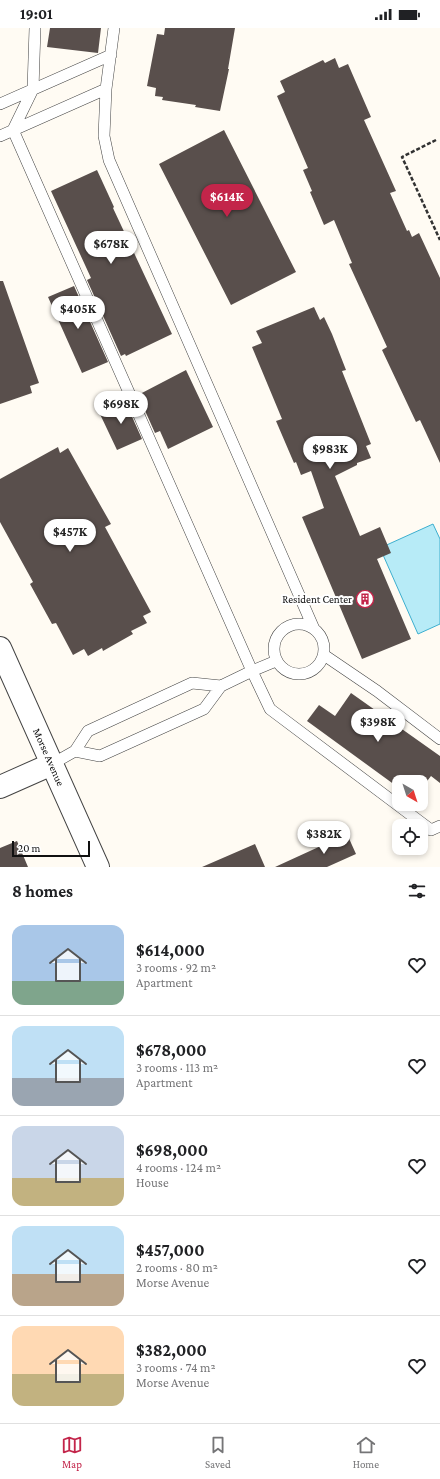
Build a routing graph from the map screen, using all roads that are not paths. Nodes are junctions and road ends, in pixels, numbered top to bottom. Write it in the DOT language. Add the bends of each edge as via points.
graph roads {
  1 [pos="35,28"];
  2 [pos="114,28"];
  3 [pos="110,55"];
  4 [pos="34,89"];
  5 [pos="106,89"];
  6 [pos="0,104"];
  7 [pos="13,130"];
  8 [pos="0,136"];
  9 [pos="314,628"];
  10 [pos="0,648"];
  11 [pos="324,655"];
  12 [pos="276,661"];
  13 [pos="252,671"];
  14 [pos="221,686"];
  15 [pos="440,739"];
  16 [pos="75,751"];
  17 [pos="52,764"];
  18 [pos="0,787"];
  19 [pos="440,826"];
  20 [pos="98,867"];
  1 -- 4 [label="lane"];
  2 -- 3 [label="lane"];
  3 -- 4 [label="lane"];
  3 -- 5 [label="lane"];
  4 -- 6 [label="lane"];
  4 -- 7 [label="lane"];
  5 -- 7 [label="lane"];
  5 -- 9 [label="lane" via="104,136 109,160"];
  7 -- 8 [label="lane"];
  7 -- 13 [label="lane"];
  9 -- 11 [label="lane" via="322,639"];
  9 -- 12 [label="lane" via="296,623 282,630 274,644 273,653"];
  10 -- 17 [label="street, Morse Avenue"];
  11 -- 12 [label="lane" via="314,669 306,673 289,672"];
  11 -- 15 [label="lane"];
  12 -- 13 [label="lane"];
  13 -- 14 [label="lane"];
  13 -- 19 [label="lane" via="270,709 431,830"];
  14 -- 16 [label="lane" via="192,684 185,687 88,731"];
  14 -- 16 [label="lane" via="204,709 100,756"];
  16 -- 17 [label="lane"];
  17 -- 18 [label="street"];
  17 -- 20 [label="street, Morse Avenue"];
}
